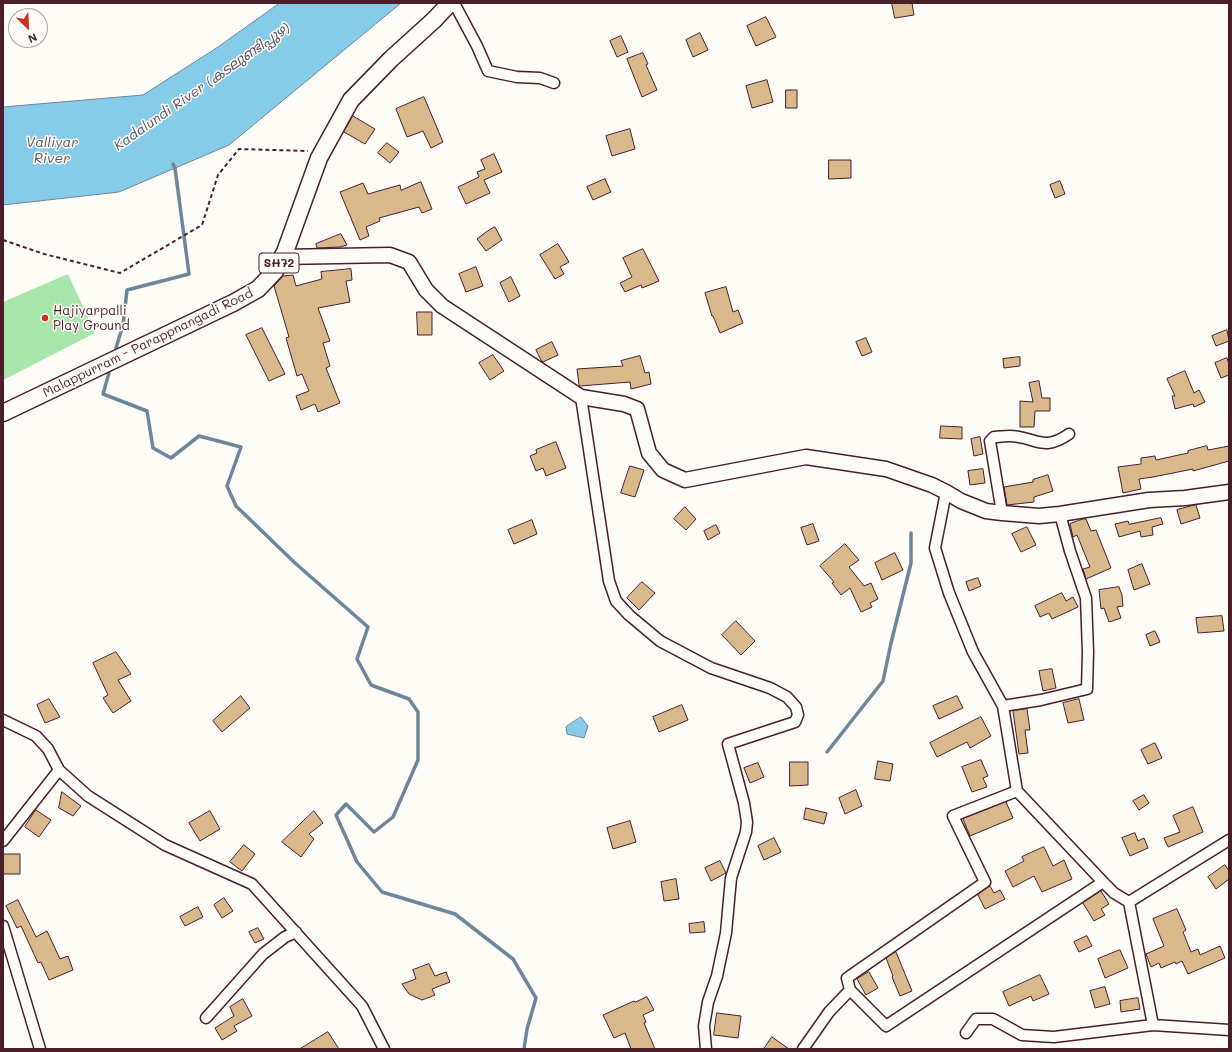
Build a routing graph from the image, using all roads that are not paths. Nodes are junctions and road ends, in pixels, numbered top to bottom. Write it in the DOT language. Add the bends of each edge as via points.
graph roads {
  1 [pos="450,3"];
  2 [pos="454,3"];
  3 [pos="554,83"];
  4 [pos="282,257"];
  5 [pos="581,397"];
  6 [pos="3,414"];
  7 [pos="1069,434"];
  8 [pos="946,492"];
  9 [pos="1229,492"];
  10 [pos="1002,513"];
  11 [pos="1060,514"];
  12 [pos="1003,706"];
  13 [pos="4,722"];
  14 [pos="59,770"];
  15 [pos="1017,791"];
  16 [pos="1229,840"];
  17 [pos="3,841"];
  18 [pos="1103,882"];
  19 [pos="1129,902"];
  20 [pos="3,926"];
  21 [pos="296,932"];
  22 [pos="850,990"];
  23 [pos="206,1018"];
  24 [pos="1153,1026"];
  25 [pos="1229,1030"];
  26 [pos="966,1033"];
  27 [pos="40,1049"];
  28 [pos="384,1049"];
  29 [pos="706,1049"];
  30 [pos="803,1049"];
  1 -- 4 [label="main road, Malappurram - Parappnangadi Road / SH72" via="351,100 319,158"];
  2 -- 3 [label="street" via="488,71 517,77 540,78"];
  4 -- 5 [label="main road" via="390,255 409,262 426,290 442,306"];
  4 -- 6 [label="main road, Malappurram - Parappnangadi Road / SH72" via="275,271 258,290"];
  5 -- 8 [label="main road" via="624,404 637,409 649,453 663,470 685,480 806,457 886,469"];
  5 -- 29 [label="street" via="609,581 616,601 628,615 660,641 712,668 770,688 787,697 796,707 798,715 795,722 728,744 747,822 731,878 726,933 717,976 708,1002 704,1026"];
  7 -- 10 [label="street" via="1060,441 1045,444 1010,436 994,437 990,441"];
  8 -- 10 [label="main road" via="974,507"];
  8 -- 12 [label="street" via="935,548 949,593 973,652"];
  9 -- 11 [label="main road" via="1143,501"];
  10 -- 11 [label="main road" via="1040,516"];
  11 -- 12 [label="street" via="1086,598 1087,689"];
  12 -- 15 [label="street"];
  13 -- 14 [label="street" via="36,736 48,749"];
  14 -- 17 [label="street"];
  14 -- 21 [label="street" via="88,796 165,845 252,884"];
  15 -- 18 [label="street"];
  15 -- 22 [label="street" via="953,816 985,882 847,978"];
  16 -- 19 [label="street"];
  18 -- 19 [label="street" via="1114,893"];
  18 -- 22 [label="street" via="886,1026"];
  19 -- 24 [label="street"];
  20 -- 27 [label="street"];
  21 -- 23 [label="street" via="263,954"];
  21 -- 28 [label="street" via="362,1006"];
  22 -- 30 [label="street" via="829,1012"];
  24 -- 25 [label="street"];
  24 -- 26 [label="street" via="1054,1037 1022,1035 993,1018 976,1019"];
}
